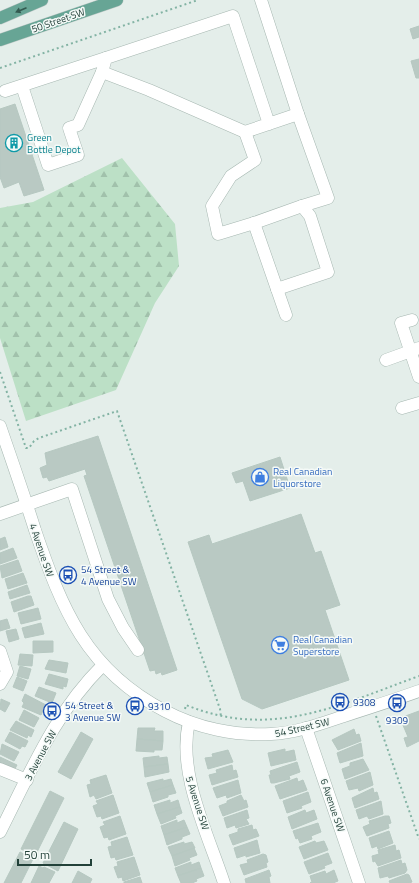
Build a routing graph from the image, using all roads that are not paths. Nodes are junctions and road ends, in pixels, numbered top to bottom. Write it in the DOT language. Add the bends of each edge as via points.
graph roads {
  1 [pos="42,0"];
  2 [pos="117,0"];
  3 [pos="260,0"];
  4 [pos="0,18"];
  5 [pos="0,40"];
  6 [pos="106,58"];
  7 [pos="102,72"];
  8 [pos="22,86"];
  9 [pos="5,91"];
  10 [pos="298,114"];
  11 [pos="270,124"];
  12 [pos="245,132"];
  13 [pos="302,206"];
  14 [pos="254,223"];
  15 [pos="277,290"];
  16 [pos="286,315"];
  17 [pos="412,320"];
  18 [pos="415,350"];
  19 [pos="386,360"];
  20 [pos="419,377"];
  21 [pos="419,403"];
  22 [pos="402,408"];
  23 [pos="0,426"];
  24 [pos="27,505"];
  25 [pos="0,514"];
  26 [pos="138,650"];
  27 [pos="0,651"];
  28 [pos="104,665"];
  29 [pos="0,684"];
  30 [pos="419,691"];
  31 [pos="186,717"];
  32 [pos="306,728"];
  33 [pos="0,769"];
  34 [pos="26,780"];
  35 [pos="0,832"];
  36 [pos="224,883"];
  37 [pos="359,883"];
  1 -- 4 [label="main road, one-way"];
  2 -- 5 [label="main road, 50 Street SW"];
  3 -- 10 [label="street"];
  6 -- 7 [label="street"];
  6 -- 8 [label="street"];
  6 -- 11 [label="street" via="233,16"];
  7 -- 8 [label="street" via="78,125 69,128 78,155 48,165"];
  7 -- 12 [label="street"];
  8 -- 9 [label="street"];
  10 -- 11 [label="street"];
  10 -- 13 [label="street" via="328,198"];
  11 -- 12 [label="street"];
  12 -- 14 [label="street" via="255,160 231,176 212,206 218,234"];
  13 -- 14 [label="street"];
  13 -- 15 [label="street" via="310,216 328,272"];
  14 -- 15 [label="street"];
  15 -- 16 [label="street"];
  17 -- 18 [label="street" via="400,324"];
  18 -- 19 [label="street"];
  18 -- 20 [label="street"];
  21 -- 22 [label="street"];
  23 -- 24 [label="street, 4 Avenue SW"];
  24 -- 25 [label="street"];
  24 -- 26 [label="street" via="72,489 108,599"];
  24 -- 28 [label="street, 4 Avenue SW" via="65,610 86,644"];
  27 -- 29 [label="street" via="7,672"];
  28 -- 31 [label="street, 54 Street SW" via="115,677 145,699 165,711"];
  28 -- 34 [label="street, 3 Avenue SW" via="84,684 61,716"];
  30 -- 32 [label="street, 54 Street SW"];
  31 -- 32 [label="street, 54 Street SW" via="220,730 247,734 271,734"];
  31 -- 36 [label="street, 5 Avenue SW" via="185,747 188,774"];
  32 -- 37 [label="street, 6 Avenue SW"];
  33 -- 34 [label="street"];
  34 -- 35 [label="street, 3 Avenue SW"];
}
